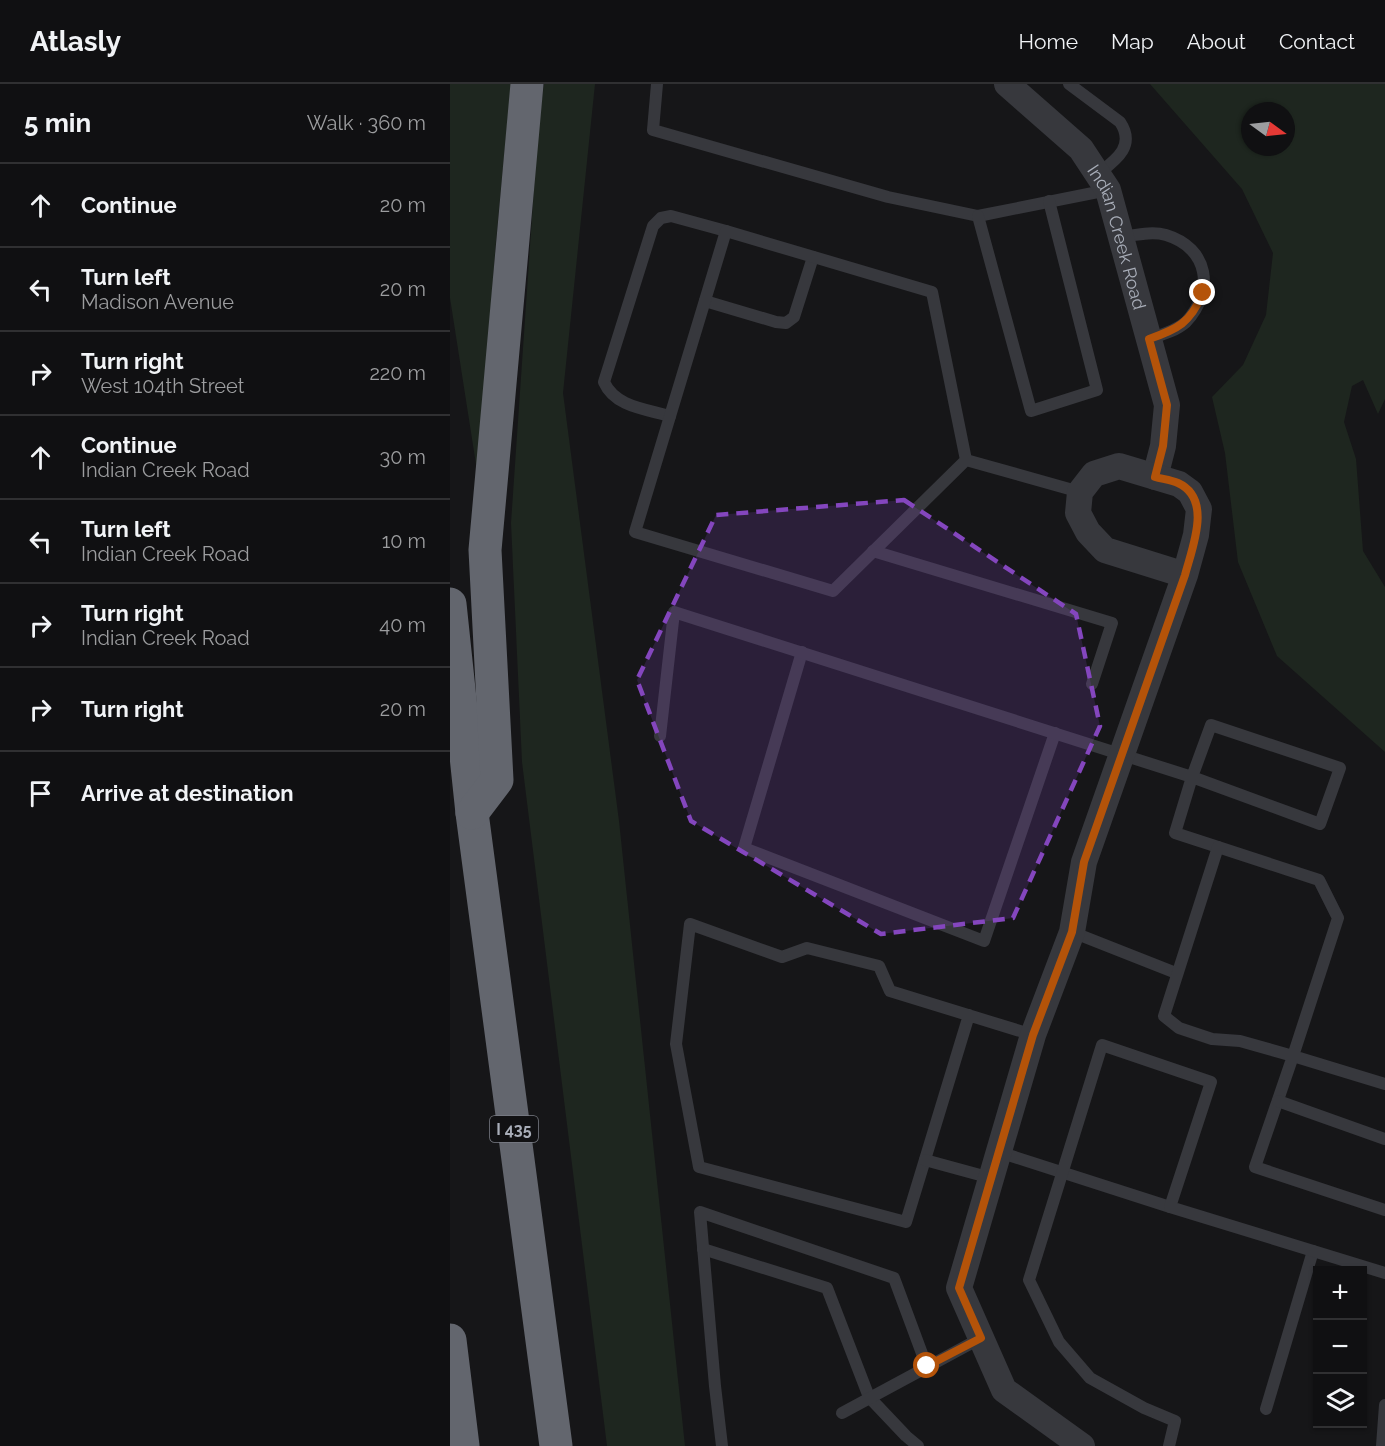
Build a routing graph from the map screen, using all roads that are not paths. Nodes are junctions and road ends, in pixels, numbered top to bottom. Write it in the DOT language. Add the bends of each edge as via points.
graph roads {
  1 [pos="527,84"];
  2 [pos="657,84"];
  3 [pos="1007,84"];
  4 [pos="1069,84"];
  5 [pos="1103,182"];
  6 [pos="1050,201"];
  7 [pos="978,216"];
  8 [pos="726,231"];
  9 [pos="1121,237"];
  10 [pos="813,257"];
  11 [pos="705,301"];
  12 [pos="1149,339"];
  13 [pos="670,416"];
  14 [pos="966,460"];
  15 [pos="1155,477"];
  16 [pos="1080,492"];
  17 [pos="873,551"];
  18 [pos="1185,575"];
  19 [pos="450,604"];
  20 [pos="802,652"];
  21 [pos="1092,684"];
  22 [pos="1055,733"];
  23 [pos="660,736"];
  24 [pos="1122,755"];
  25 [pos="1192,777"];
  26 [pos="472,813"];
  27 [pos="1218,847"];
  28 [pos="1072,932"];
  29 [pos="1176,974"];
  30 [pos="969,1015"];
  31 [pos="1033,1035"];
  32 [pos="1293,1056"];
  33 [pos="1385,1084"];
  34 [pos="1278,1101"];
  35 [pos="1385,1138"];
  36 [pos="999,1152"];
  37 [pos="925,1160"];
  38 [pos="1063,1172"];
  39 [pos="991,1179"];
  40 [pos="1170,1207"];
  41 [pos="1385,1210"];
  42 [pos="703,1249"];
  43 [pos="1313,1251"];
  44 [pos="1385,1273"];
  45 [pos="981,1338"];
  46 [pos="450,1340"];
  47 [pos="927,1366"];
  48 [pos="869,1397"];
  49 [pos="1385,1405"];
  50 [pos="1266,1409"];
  51 [pos="842,1413"];
  52 [pos="464,1446"];
  53 [pos="556,1446"];
  54 [pos="722,1446"];
  55 [pos="918,1446"];
  56 [pos="1082,1446"];
  57 [pos="1169,1446"];
  58 [pos="1382,1446"];
  1 -- 26 [label="highway" via="485,549 496,780"];
  2 -- 7 [label="lane" via="653,130 888,197"];
  3 -- 5 [label="street, Indian Creek Road" via="1081,149"];
  4 -- 5 [label="lane" via="1126,130 1126,144"];
  5 -- 6 [label="lane"];
  5 -- 9 [label="street, Indian Creek Road"];
  6 -- 7 [label="lane"];
  6 -- 7 [label="lane" via="1097,390 1031,411"];
  8 -- 10 [label="lane"];
  8 -- 11 [label="lane"];
  8 -- 13 [label="lane" via="671,216 653,225 604,382 608,393 617,400"];
  9 -- 12 [label="street, Indian Creek Road"];
  9 -- 12 [label="lane" via="1148,233 1183,242 1197,254 1204,274 1203,293 1184,324"];
  10 -- 11 [label="lane" via="794,317 786,323"];
  10 -- 14 [label="lane" via="932,291"];
  11 -- 13 [label="lane"];
  12 -- 15 [label="street, Indian Creek Road" via="1167,405"];
  13 -- 17 [label="lane" via="635,532 833,591"];
  14 -- 16 [label="lane"];
  14 -- 17 [label="lane"];
  15 -- 16 [label="street" via="1119,465 1094,474"];
  15 -- 18 [label="street" via="1179,484 1190,492 1199,509"];
  16 -- 18 [label="street" via="1078,513 1088,532 1106,550"];
  17 -- 21 [label="lane" via="1112,623"];
  18 -- 24 [label="street"];
  19 -- 26 [label="highway, I 435"];
  20 -- 22 [label="lane"];
  20 -- 22 [label="lane" via="744,848 984,940"];
  20 -- 23 [label="lane" via="674,612"];
  22 -- 24 [label="lane"];
  24 -- 25 [label="lane"];
  24 -- 28 [label="street" via="1084,862"];
  25 -- 25 [label="lane" via="1211,725 1340,768 1320,824"];
  25 -- 27 [label="lane" via="1175,833"];
  26 -- 53 [label="highway, I 435"];
  27 -- 29 [label="lane"];
  27 -- 32 [label="lane" via="1319,880 1338,918"];
  28 -- 29 [label="lane"];
  28 -- 31 [label="street"];
  29 -- 32 [label="lane" via="1164,1016 1179,1028"];
  30 -- 31 [label="lane"];
  30 -- 37 [label="lane"];
  30 -- 37 [label="lane" via="890,991 879,966 807,948 782,957 690,924 676,1044 699,1167 906,1222"];
  31 -- 36 [label="street"];
  32 -- 33 [label="lane"];
  32 -- 34 [label="lane"];
  34 -- 35 [label="lane"];
  34 -- 41 [label="lane" via="1255,1167"];
  36 -- 38 [label="lane"];
  36 -- 39 [label="street"];
  37 -- 39 [label="lane"];
  38 -- 40 [label="lane"];
  38 -- 40 [label="lane" via="1102,1045 1211,1082"];
  38 -- 57 [label="lane" via="1029,1280 1059,1342 1090,1378 1175,1421"];
  39 -- 45 [label="street" via="959,1288"];
  40 -- 43 [label="lane"];
  42 -- 47 [label="lane" via="700,1212 894,1278"];
  42 -- 48 [label="lane" via="827,1288"];
  42 -- 54 [label="lane"];
  43 -- 44 [label="lane"];
  43 -- 50 [label="lane"];
  45 -- 47 [label="lane"];
  45 -- 56 [label="street" via="1004,1390"];
  46 -- 52 [label="highway"];
  47 -- 48 [label="lane"];
  48 -- 51 [label="lane"];
  48 -- 55 [label="lane"];
  49 -- 58 [label="lane"];
}
